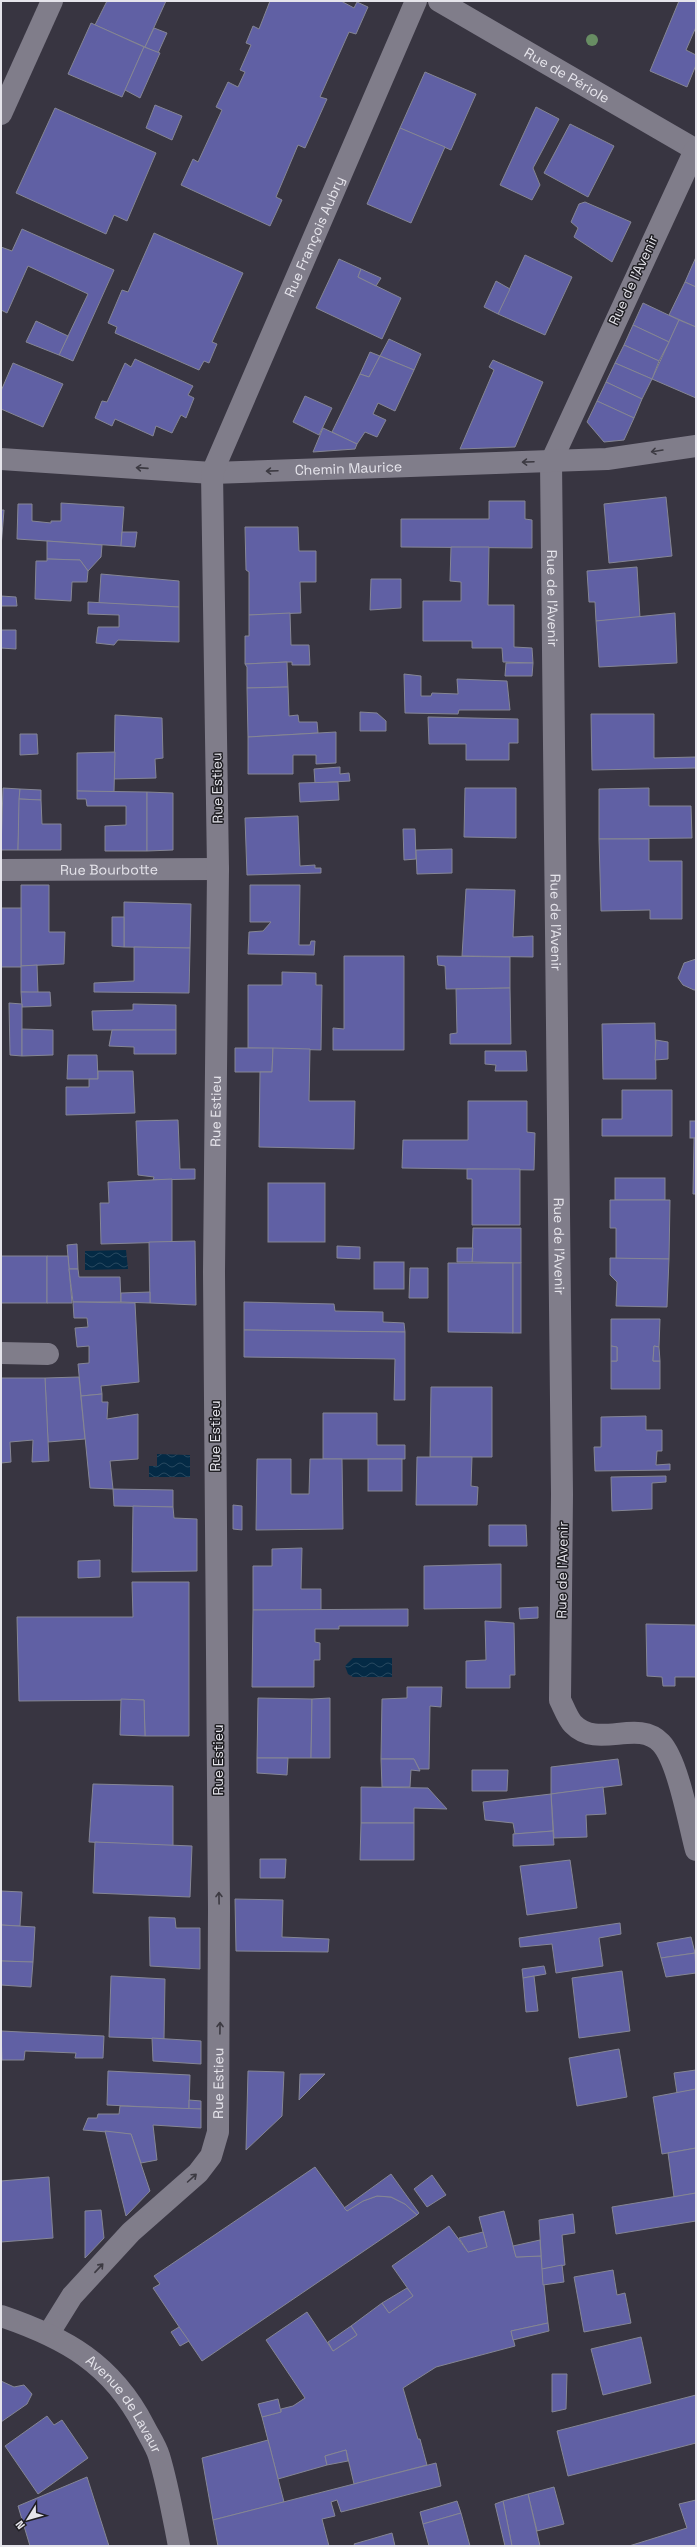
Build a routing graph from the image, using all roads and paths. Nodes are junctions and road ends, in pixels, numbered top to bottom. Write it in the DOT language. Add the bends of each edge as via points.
graph roads {
  1 [pos="52,1"];
  2 [pos="416,1"];
  3 [pos="439,1"];
  4 [pos="1,114"];
  5 [pos="695,150"];
  6 [pos="696,446"];
  7 [pos="1,459"];
  8 [pos="551,462"];
  9 [pos="212,473"];
  10 [pos="218,869"];
  11 [pos="1,870"];
  12 [pos="1,1353"];
  13 [pos="48,1354"];
  14 [pos="696,1850"];
  15 [pos="1,2316"];
  16 [pos="49,2333"];
  17 [pos="179,2546"];
  1 -- 4 [label="street"];
  2 -- 9 [label="street, Rue François Aubry"];
  3 -- 5 [label="street, Rue de Périole"];
  5 -- 8 [label="street, Rue de l'Avenir"];
  6 -- 8 [label="street, Chemin Maurice, one-way" via="607,459"];
  9 -- 7 [label="street, Chemin Maurice, one-way"];
  8 -- 9 [label="street, Chemin Maurice, one-way"];
  8 -- 14 [label="street, Rue de l'Avenir" via="562,1494 560,1700 573,1724 588,1735 643,1732 661,1743 671,1758"];
  9 -- 10 [label="street, Rue Estieu"];
  10 -- 11 [label="street, Rue Bourbotte"];
  16 -- 10 [label="street, Rue Estieu, one-way" via="72,2296 131,2232 198,2172 211,2156 218,2132 214,1272"];
  12 -- 13 [label="street"];
  15 -- 16 [label="street, Avenue de Lavaur"];
  16 -- 17 [label="street, Avenue de Lavaur" via="79,2351 111,2378 134,2408 159,2455"];
}
